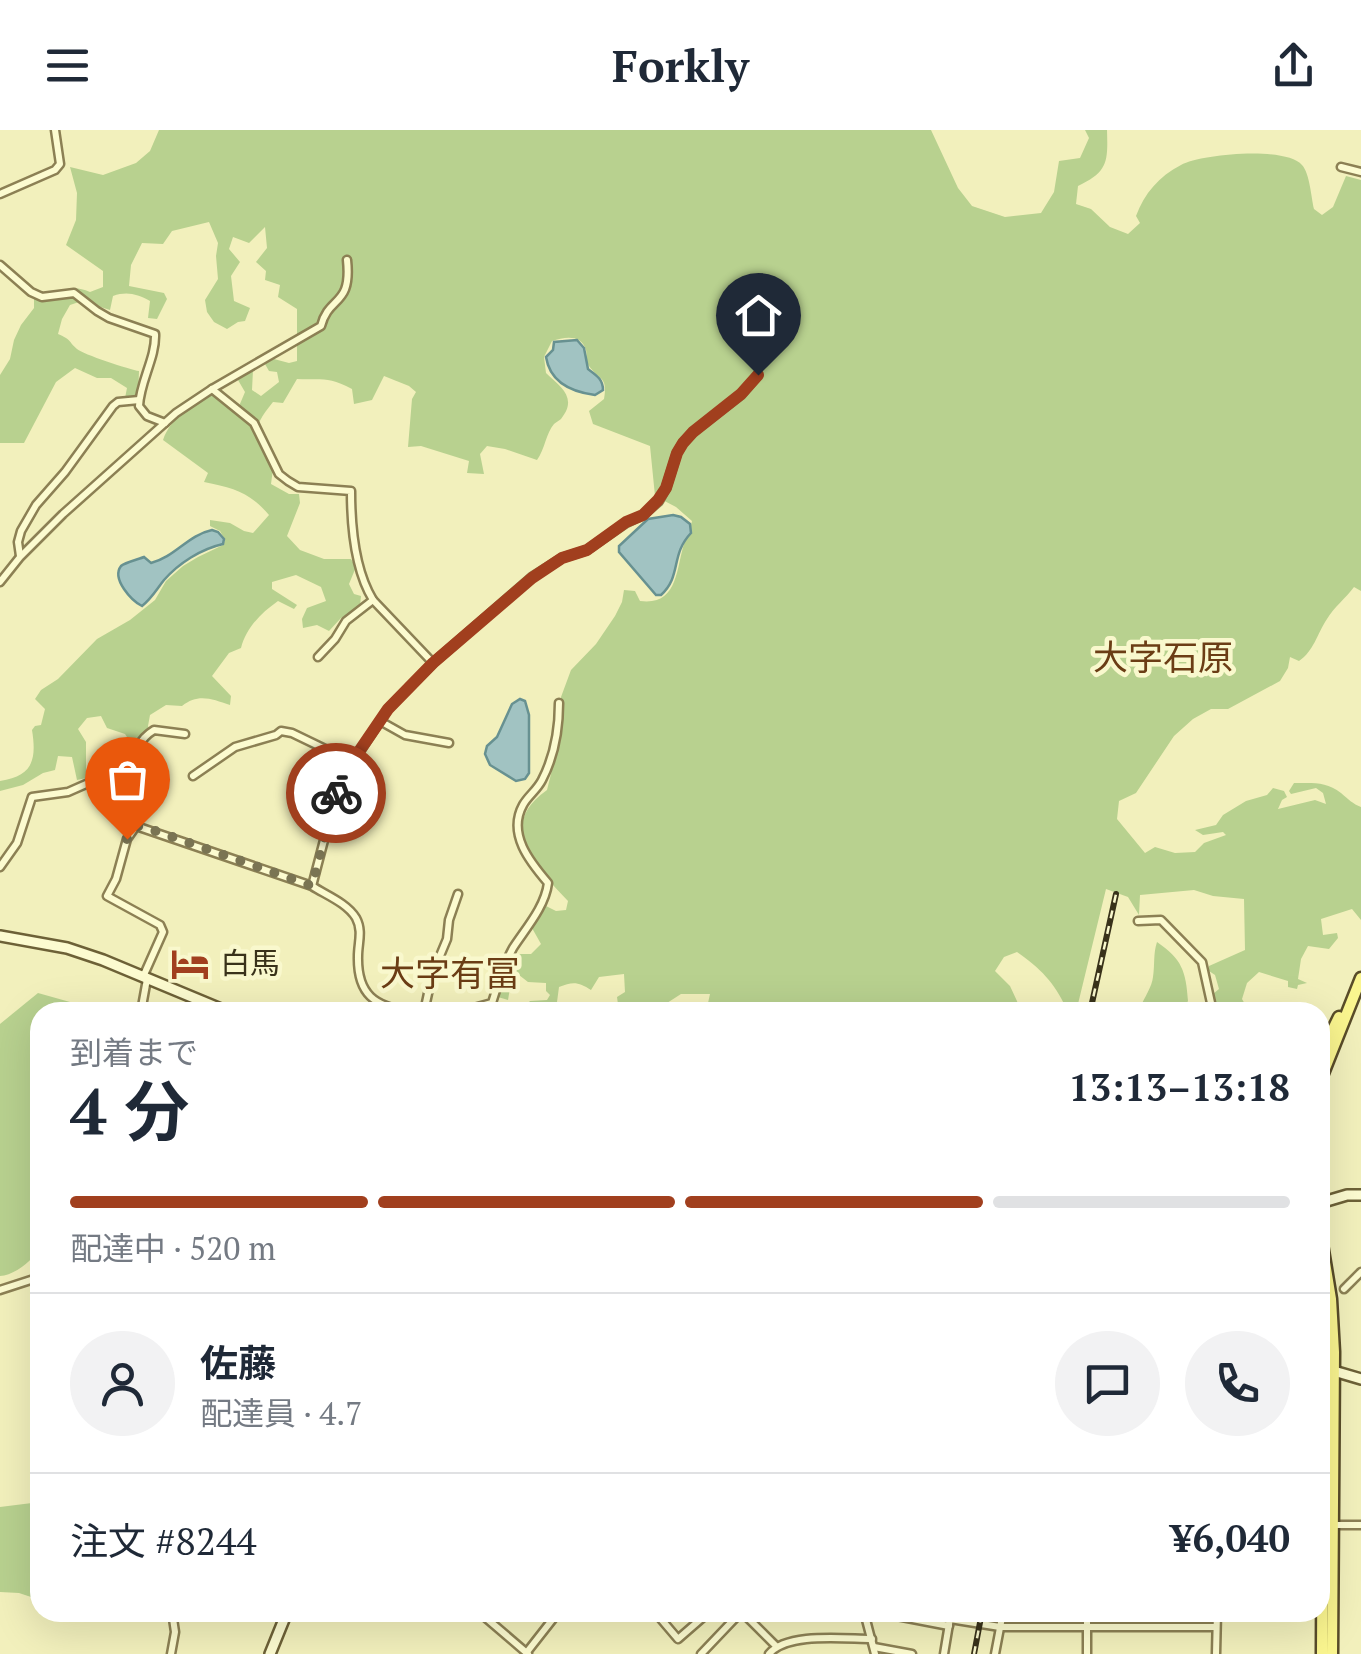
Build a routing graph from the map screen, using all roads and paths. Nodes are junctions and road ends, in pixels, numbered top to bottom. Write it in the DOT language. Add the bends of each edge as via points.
graph roads {
  1 [pos="55,130"];
  2 [pos="1341,167"];
  3 [pos="1361,172"];
  4 [pos="0,194"];
  5 [pos="346,260"];
  6 [pos="0,265"];
  7 [pos="758,375"];
  8 [pos="212,389"];
  9 [pos="139,400"];
  10 [pos="165,423"];
  11 [pos="20,558"];
  12 [pos="0,582"];
  13 [pos="374,600"];
  14 [pos="318,657"];
  15 [pos="433,663"];
  16 [pos="559,703"];
  17 [pos="380,722"];
  18 [pos="185,734"];
  19 [pos="449,743"];
  20 [pos="352,762"];
  21 [pos="193,776"];
  22 [pos="0,866"];
  23 [pos="312,886"];
  24 [pos="458,894"];
  25 [pos="1138,921"];
  26 [pos="0,936"];
  27 [pos="1361,975"];
  28 [pos="145,978"];
  29 [pos="142,1002"];
  30 [pos="195,1002"];
  31 [pos="374,1002"];
  32 [pos="426,1002"];
  33 [pos="492,1002"];
  34 [pos="1211,1002"];
  35 [pos="1330,1036"];
  36 [pos="1330,1055"];
  37 [pos="1361,1195"];
  38 [pos="1330,1200"];
  39 [pos="1361,1272"];
  40 [pos="30,1280"];
  41 [pos="1344,1289"];
  42 [pos="0,1290"];
  43 [pos="1330,1292"];
  44 [pos="1330,1336"];
  45 [pos="1330,1371"];
  46 [pos="1361,1380"];
  47 [pos="1330,1482"];
  48 [pos="1334,1525"];
  49 [pos="1361,1525"];
  50 [pos="1330,1553"];
  51 [pos="174,1622"];
  52 [pos="283,1622"];
  53 [pos="491,1622"];
  54 [pos="551,1622"];
  55 [pos="664,1622"];
  56 [pos="698,1622"];
  57 [pos="734,1622"];
  58 [pos="752,1622"];
  59 [pos="867,1622"];
  60 [pos="949,1622"];
  61 [pos="969,1622"];
  62 [pos="1001,1622"];
  63 [pos="1087,1622"];
  64 [pos="1158,1622"];
  65 [pos="1216,1622"];
  66 [pos="1323,1622"];
  67 [pos="1329,1622"];
  68 [pos="1087,1626"];
  69 [pos="1158,1626"];
  70 [pos="1000,1627"];
  71 [pos="1216,1627"];
  72 [pos="776,1646"];
  73 [pos="874,1647"];
  74 [pos="528,1653"];
  75 [pos="172,1654"];
  76 [pos="270,1654"];
  77 [pos="701,1654"];
  78 [pos="769,1654"];
  79 [pos="912,1654"];
  80 [pos="944,1654"];
  81 [pos="995,1654"];
  82 [pos="1087,1654"];
  83 [pos="1216,1654"];
  84 [pos="1322,1654"];
  85 [pos="1332,1654"];
  1 -- 4 [label="street" via="55,170"];
  2 -- 3 [label="street"];
  5 -- 8 [label="street" via="345,291 321,326"];
  6 -- 9 [label="street" via="30,292 74,294 109,318 155,334"];
  7 -- 15 [label="street" via="683,443 666,488 643,515 532,578"];
  8 -- 10 [label="street"];
  8 -- 13 [label="street" via="254,423 288,481 351,491 352,531"];
  9 -- 10 [label="street" via="144,414"];
  9 -- 11 [label="street" via="113,406 36,505 21,531"];
  10 -- 11 [label="street"];
  11 -- 12 [label="street"];
  13 -- 14 [label="street" via="346,620"];
  13 -- 15 [label="street"];
  15 -- 17 [label="street"];
  16 -- 33 [label="street" via="557,742 544,778 518,817 519,841 549,887 500,974"];
  17 -- 19 [label="street" via="405,735"];
  17 -- 20 [label="street"];
  18 -- 22 [label="street" via="150,732 135,750 131,774 32,797 17,843"];
  20 -- 21 [label="street" via="281,730 242,743"];
  20 -- 23 [label="street" via="339,783"];
  23 -- 28 [label="street" via="136,826 107,896 160,925"];
  23 -- 31 [label="street" via="354,915 357,958"];
  24 -- 32 [label="street"];
  25 -- 34 [label="street" via="1161,920 1202,962"];
  26 -- 28 [label="main road" via="67,948"];
  27 -- 35 [label="main road"];
  27 -- 36 [label="main road"];
  28 -- 29 [label="street"];
  28 -- 30 [label="main road"];
  37 -- 38 [label="main road"];
  39 -- 41 [label="street"];
  40 -- 42 [label="street"];
  43 -- 44 [label="main road"];
  45 -- 46 [label="main road"];
  47 -- 48 [label="main road"];
  48 -- 49 [label="street"];
  48 -- 50 [label="main road"];
  51 -- 75 [label="street"];
  52 -- 76 [label="main road"];
  53 -- 74 [label="street"];
  54 -- 74 [label="street"];
  55 -- 56 [label="street" via="678,1639"];
  57 -- 77 [label="street"];
  58 -- 72 [label="street"];
  59 -- 73 [label="street"];
  60 -- 80 [label="street"];
  61 -- 70 [label="street"];
  62 -- 70 [label="street"];
  63 -- 68 [label="street"];
  64 -- 69 [label="street"];
  65 -- 71 [label="street"];
  66 -- 84 [label="main road"];
  67 -- 85 [label="main road"];
  68 -- 69 [label="street"];
  68 -- 70 [label="street"];
  68 -- 82 [label="street"];
  69 -- 71 [label="street"];
  70 -- 81 [label="street"];
  71 -- 83 [label="street"];
  72 -- 73 [label="street" via="800,1639"];
  72 -- 78 [label="street"];
  73 -- 79 [label="street"];
}
